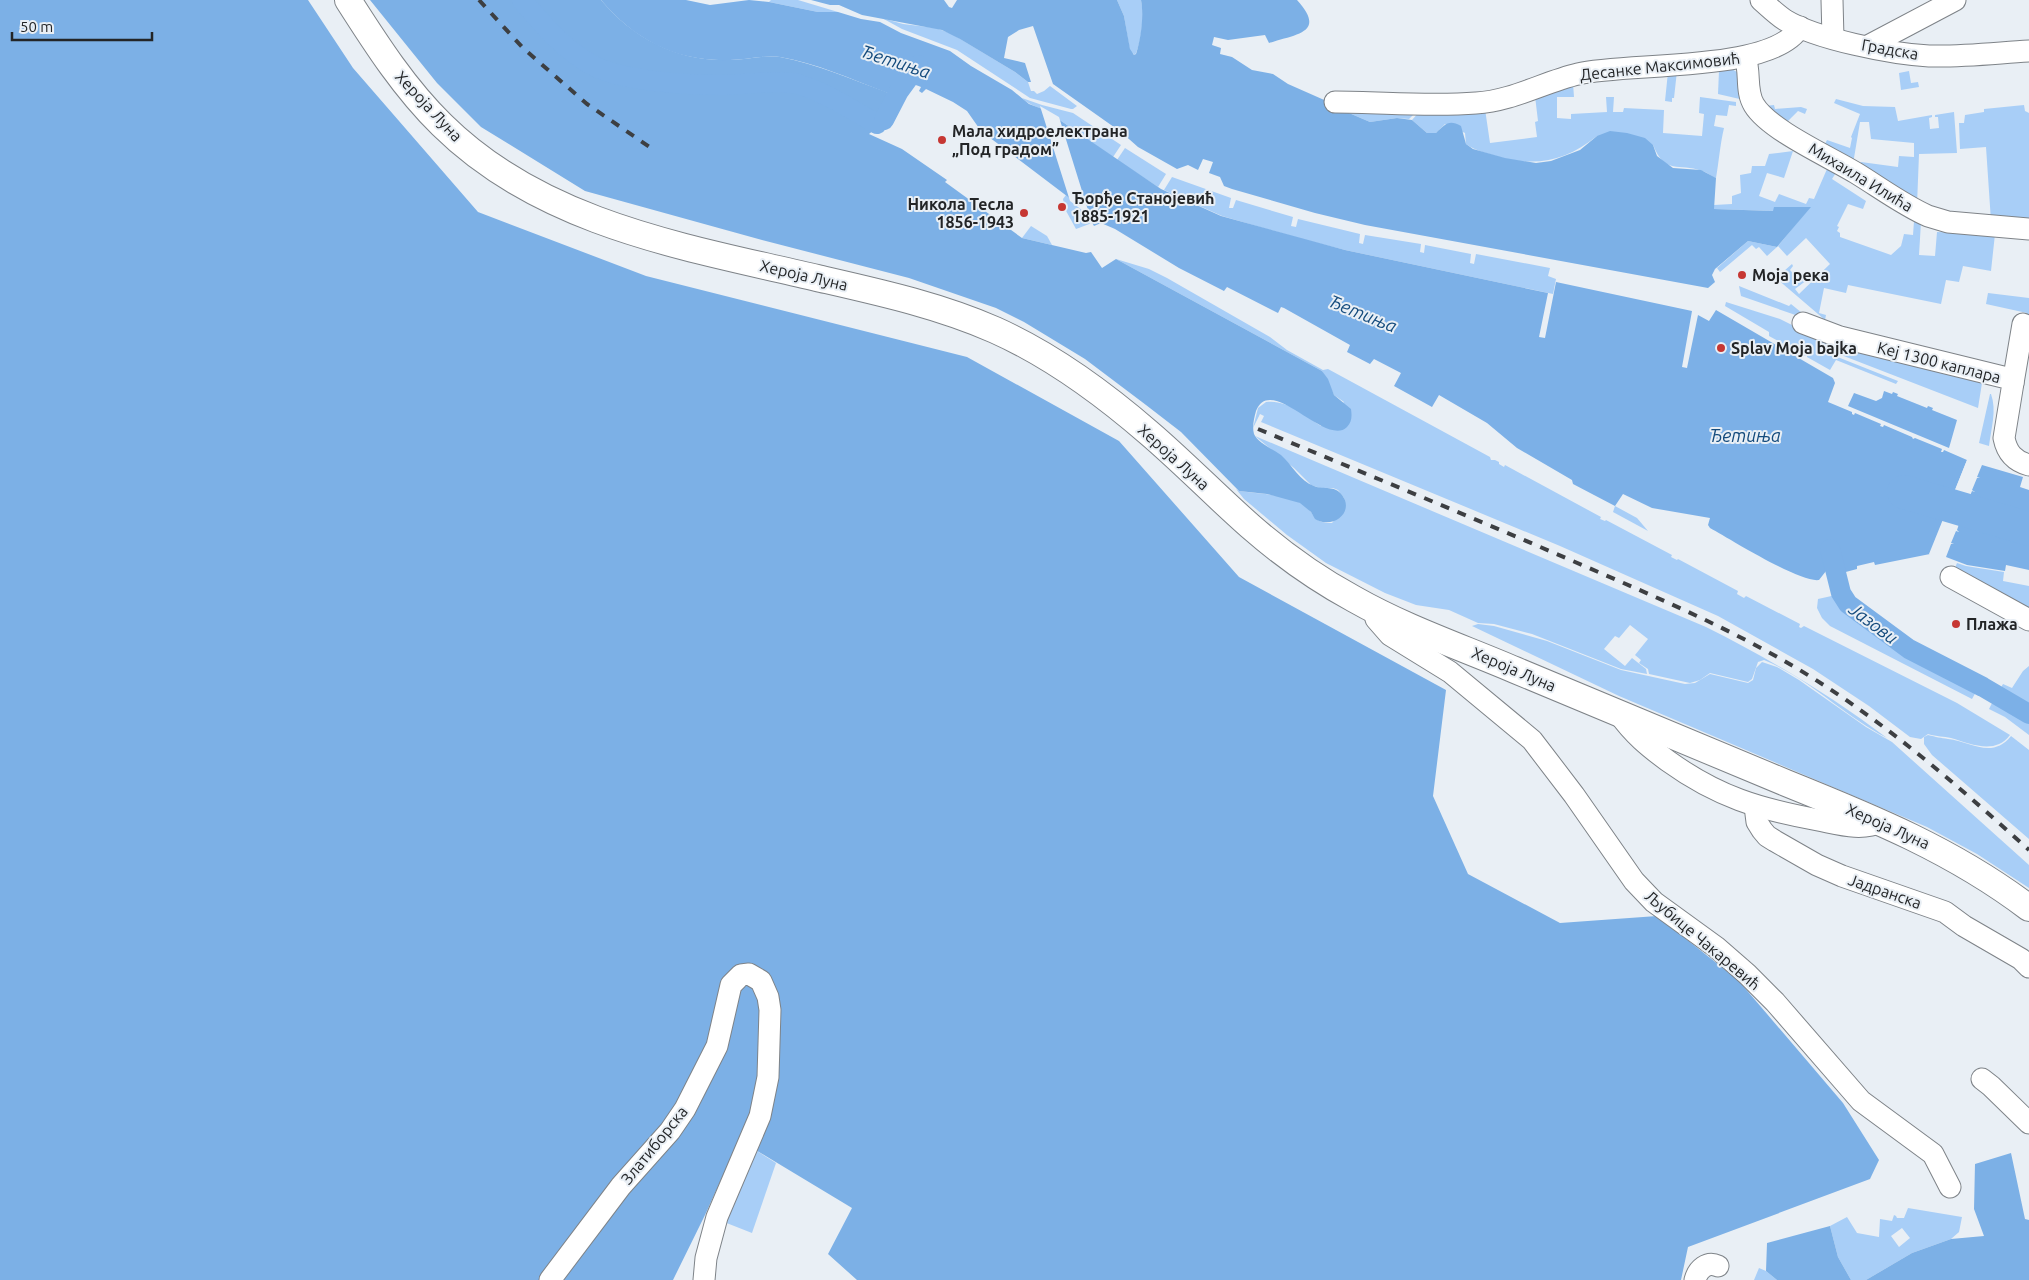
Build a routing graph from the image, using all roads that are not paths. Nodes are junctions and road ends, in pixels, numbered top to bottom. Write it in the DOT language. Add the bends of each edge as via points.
graph roads {
  1 [pos="348,0"];
  2 [pos="1761,0"];
  3 [pos="1832,0"];
  4 [pos="1955,0"];
  5 [pos="1800,27"];
  6 [pos="1833,38"];
  7 [pos="1868,46"];
  8 [pos="2029,51"];
  9 [pos="1746,57"];
  10 [pos="1335,102"];
  11 [pos="2029,229"];
  12 [pos="1803,323"];
  13 [pos="2023,324"];
  14 [pos="2012,383"];
  15 [pos="2029,465"];
  16 [pos="1950,578"];
  17 [pos="1374,610"];
  18 [pos="2029,620"];
  19 [pos="1619,714"];
  20 [pos="1755,806"];
  21 [pos="1881,822"];
  22 [pos="2029,908"];
  23 [pos="2029,967"];
  24 [pos="1982,1080"];
  25 [pos="2029,1123"];
  26 [pos="1950,1187"];
  27 [pos="1718,1266"];
  28 [pos="550,1280"];
  29 [pos="704,1280"];
  30 [pos="1695,1280"];
  1 -- 17 [label="main road, Хероја Луна" via="395,70 441,124 507,178 602,222 710,253 920,302 1011,338 1084,383 1120,410 1290,559"];
  2 -- 5 [label="street, Градска"];
  3 -- 6 [label="street"];
  4 -- 7 [label="street"];
  5 -- 6 [label="street, Градска"];
  5 -- 9 [label="street, Десанке Максимовић" via="1782,43"];
  6 -- 7 [label="street, Градска"];
  7 -- 8 [label="street, Градска" via="1930,56"];
  9 -- 10 [label="street, Десанке Максимовић" via="1578,74 1533,90 1478,103"];
  9 -- 11 [label="street, Михаила Илића" via="1750,96 1755,108 1797,140 1928,216 1948,222"];
  12 -- 14 [label="street, Кеј 1300 каплара" via="1840,338 1988,372"];
  13 -- 14 [label="street"];
  14 -- 15 [label="street, Кеј 1300 каплара" via="2005,444 2013,458"];
  16 -- 18 [label="street"];
  17 -- 19 [label="main road, Хероја Луна"];
  17 -- 26 [label="street, Љубице Чакаревић" via="1380,626 1390,635 1450,672 1532,740 1634,881 1654,902 1716,947 1776,1002 1861,1101 1933,1154"];
  19 -- 20 [label="street" via="1640,740 1689,776"];
  19 -- 21 [label="main road, Хероја Луна"];
  20 -- 21 [label="street" via="1851,826"];
  20 -- 23 [label="street, Јадранска" via="1757,822 1767,836 1842,876 1945,912"];
  21 -- 22 [label="main road, Хероја Луна" via="1958,860"];
  24 -- 25 [label="street"];
  27 -- 30 [label="street" via="1706,1265 1699,1270"];
  28 -- 29 [label="street, Златиборска" via="621,1186 670,1131 685,1109 717,1046 730,985 741,975 749,974 761,981 768,997 768,1078 760,1116 717,1217"];
}
